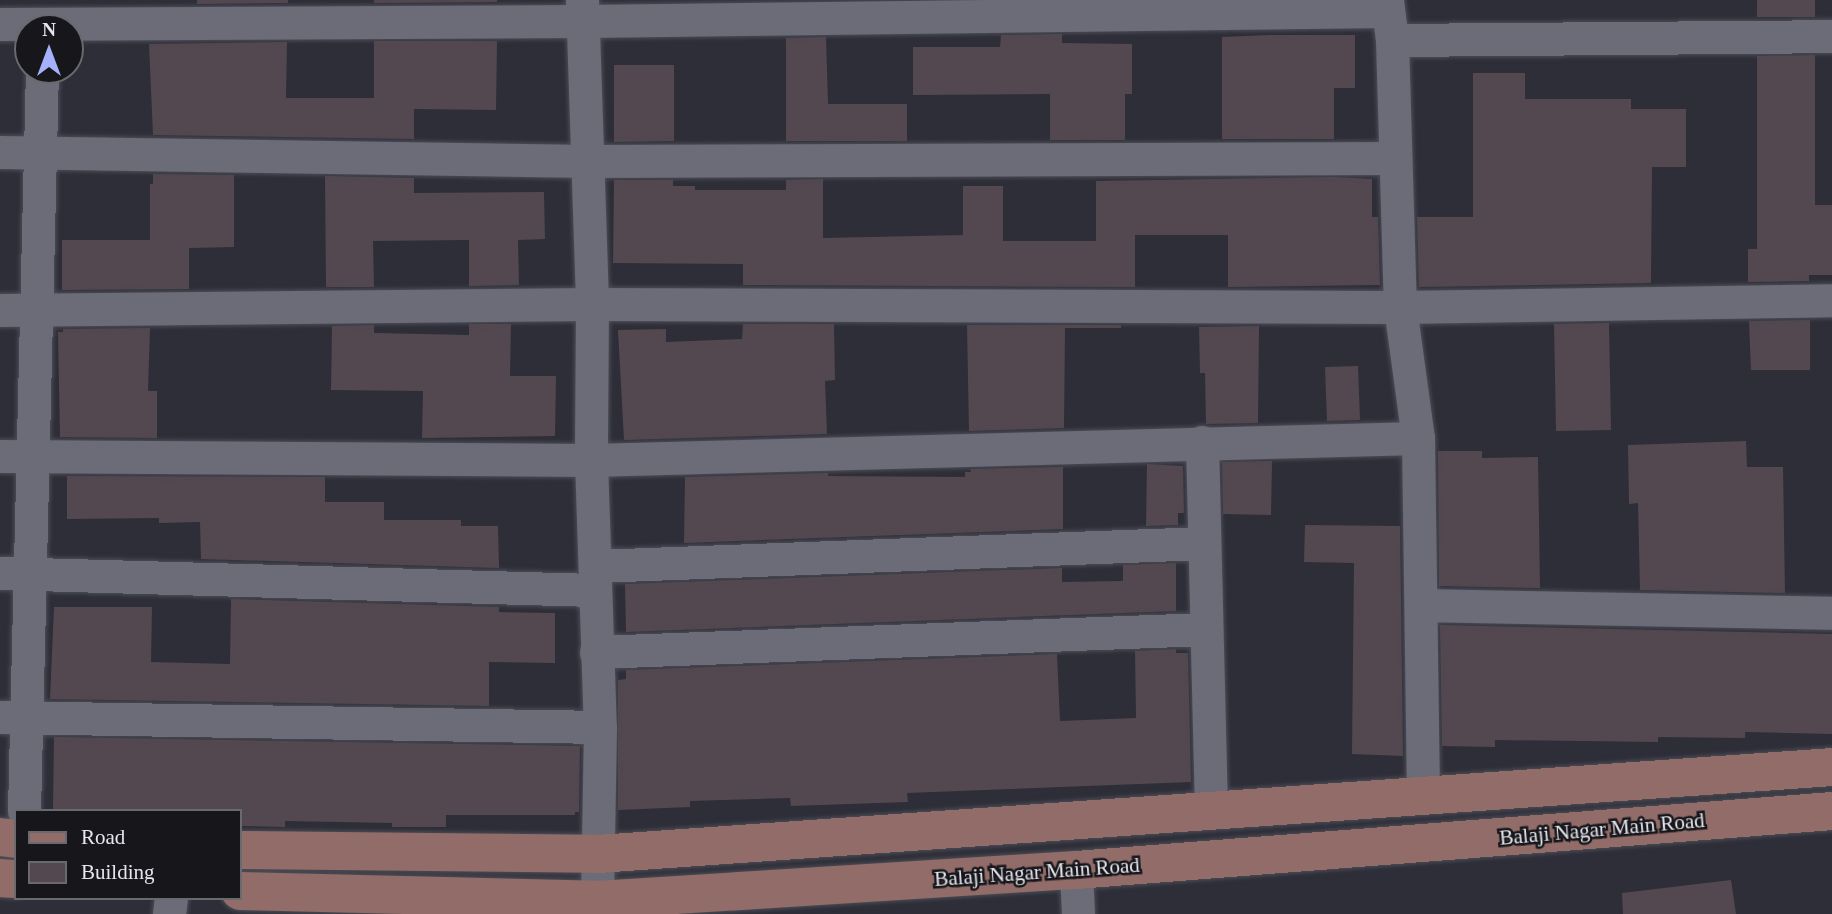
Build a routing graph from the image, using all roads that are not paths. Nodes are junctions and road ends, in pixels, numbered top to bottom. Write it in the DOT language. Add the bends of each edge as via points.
graph roads {
  1 [pos="583,11"];
  2 [pos="84,17"];
  3 [pos="1389,17"];
  4 [pos="1832,36"];
  5 [pos="42,84"];
  6 [pos="0,152"];
  7 [pos="41,152"];
  8 [pos="1394,158"];
  9 [pos="588,161"];
  10 [pos="1832,300"];
  11 [pos="592,304"];
  12 [pos="1400,307"];
  13 [pos="0,310"];
  14 [pos="38,312"];
  15 [pos="1418,438"];
  16 [pos="1202,442"];
  17 [pos="0,456"];
  18 [pos="34,457"];
  19 [pos="591,460"];
  20 [pos="1204,543"];
  21 [pos="15,574"];
  22 [pos="595,578"];
  23 [pos="1421,605"];
  24 [pos="1832,613"];
  25 [pos="1206,629"];
  26 [pos="596,652"];
  27 [pos="14,717"];
  28 [pos="600,727"];
  29 [pos="1832,767"];
  30 [pos="1423,796"];
  31 [pos="24,809"];
  32 [pos="1211,811"];
  33 [pos="1832,811"];
  34 [pos="242,850"];
  35 [pos="598,854"];
  36 [pos="1076,870"];
  37 [pos="242,891"];
  38 [pos="597,900"];
  39 [pos="1079,914"];
  1 -- 2 [label="street"];
  1 -- 3 [label="street"];
  1 -- 9 [label="street"];
  3 -- 4 [label="street"];
  3 -- 8 [label="street"];
  5 -- 7 [label="street"];
  6 -- 7 [label="street"];
  7 -- 9 [label="street"];
  7 -- 14 [label="street"];
  8 -- 9 [label="street"];
  8 -- 12 [label="street"];
  9 -- 11 [label="street"];
  10 -- 12 [label="street"];
  11 -- 12 [label="street"];
  11 -- 14 [label="street"];
  11 -- 19 [label="street"];
  12 -- 15 [label="street"];
  13 -- 14 [label="street"];
  14 -- 18 [label="street"];
  15 -- 16 [label="street"];
  15 -- 23 [label="street"];
  16 -- 19 [label="street"];
  16 -- 20 [label="street"];
  17 -- 18 [label="street"];
  18 -- 19 [label="street"];
  18 -- 21 [label="street"];
  19 -- 22 [label="street"];
  20 -- 22 [label="street"];
  20 -- 25 [label="street"];
  21 -- 22 [label="street"];
  21 -- 27 [label="street"];
  22 -- 26 [label="street"];
  23 -- 24 [label="street"];
  23 -- 30 [label="street"];
  25 -- 26 [label="street"];
  25 -- 32 [label="street"];
  26 -- 28 [label="street"];
  27 -- 28 [label="street"];
  27 -- 31 [label="street"];
  28 -- 35 [label="street"];
  29 -- 30 [label="street"];
  30 -- 32 [label="street"];
  32 -- 35 [label="street"];
  33 -- 36 [label="street, Balaji Nagar Main Road"];
  34 -- 35 [label="street"];
  35 -- 38 [label="street"];
  36 -- 38 [label="street, Balaji Nagar Main Road"];
  36 -- 39 [label="street"];
  37 -- 38 [label="street, Balaji Nagar Main Road"];
}
